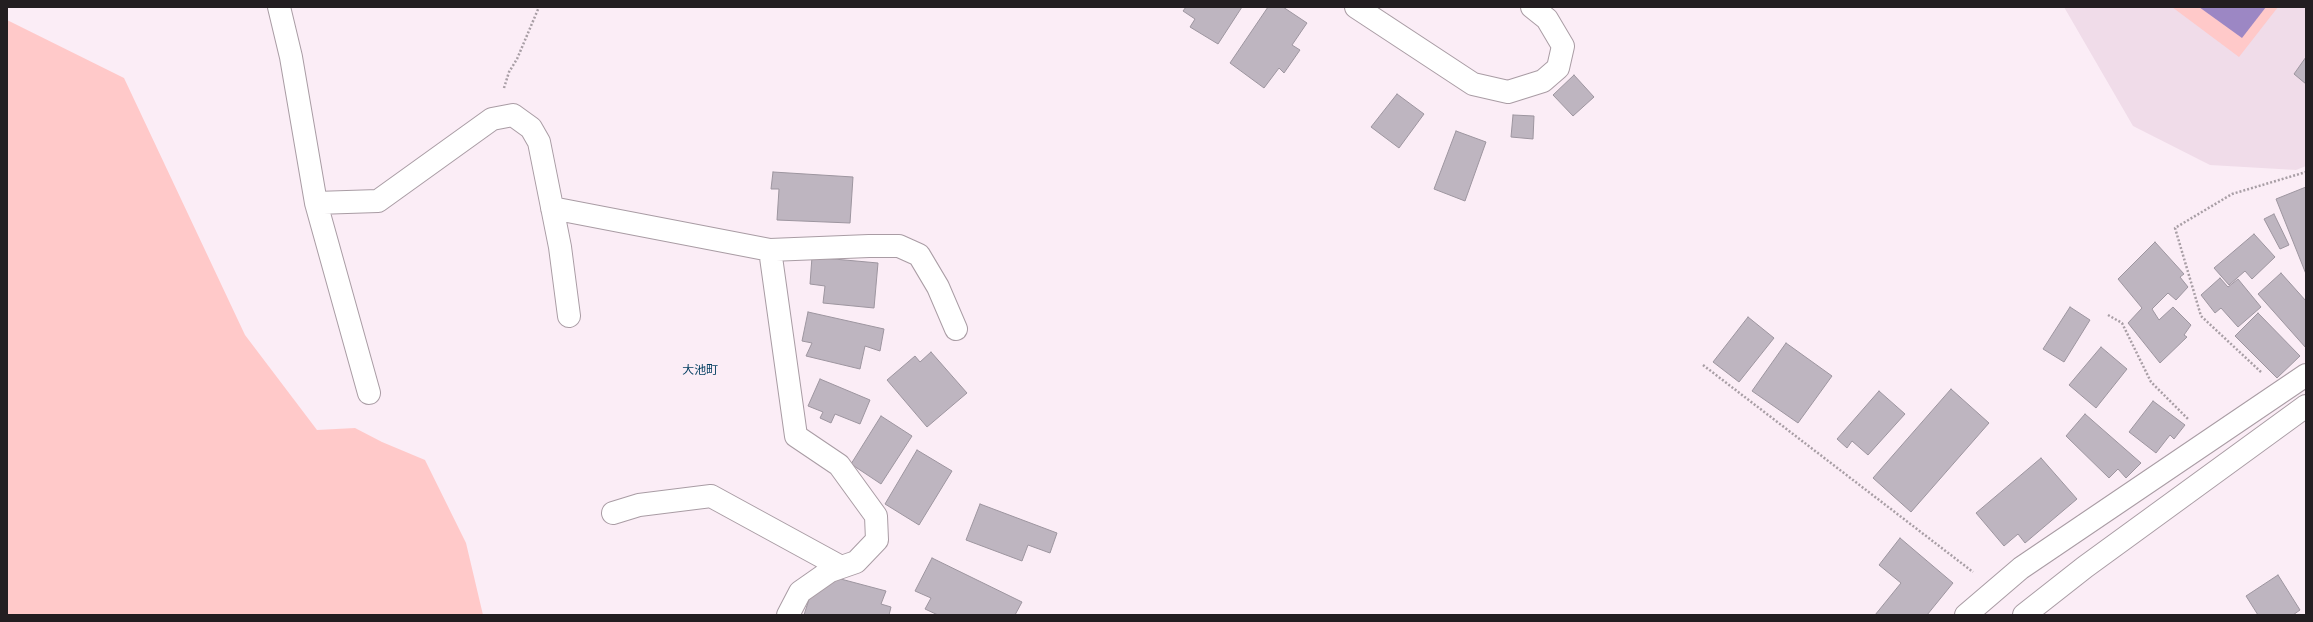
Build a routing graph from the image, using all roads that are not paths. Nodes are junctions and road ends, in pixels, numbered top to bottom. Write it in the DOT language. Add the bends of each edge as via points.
graph roads {
  1 [pos="279,7"];
  2 [pos="1356,7"];
  3 [pos="1532,7"];
  4 [pos="316,203"];
  5 [pos="552,208"];
  6 [pos="770,250"];
  7 [pos="569,316"];
  8 [pos="956,329"];
  9 [pos="2306,375"];
  10 [pos="369,394"];
  11 [pos="2306,406"];
  12 [pos="613,513"];
  13 [pos="841,567"];
  14 [pos="788,615"];
  15 [pos="1966,615"];
  16 [pos="2024,615"];
  1 -- 4 [label="street" via="291,56"];
  2 -- 3 [label="street" via="1473,84 1508,92 1543,81 1558,68 1563,46 1547,19"];
  4 -- 5 [label="street" via="378,201 492,119 513,115 531,128 539,142"];
  4 -- 10 [label="street"];
  5 -- 6 [label="street"];
  5 -- 7 [label="street"];
  6 -- 8 [label="street" via="899,246 919,255 938,287"];
  6 -- 13 [label="street" via="796,436 839,464 876,516 877,540 856,562"];
  9 -- 15 [label="street" via="2021,568"];
  11 -- 16 [label="street"];
  12 -- 13 [label="street" via="639,505 711,496"];
  13 -- 14 [label="street" via="830,571 800,592"];
}
